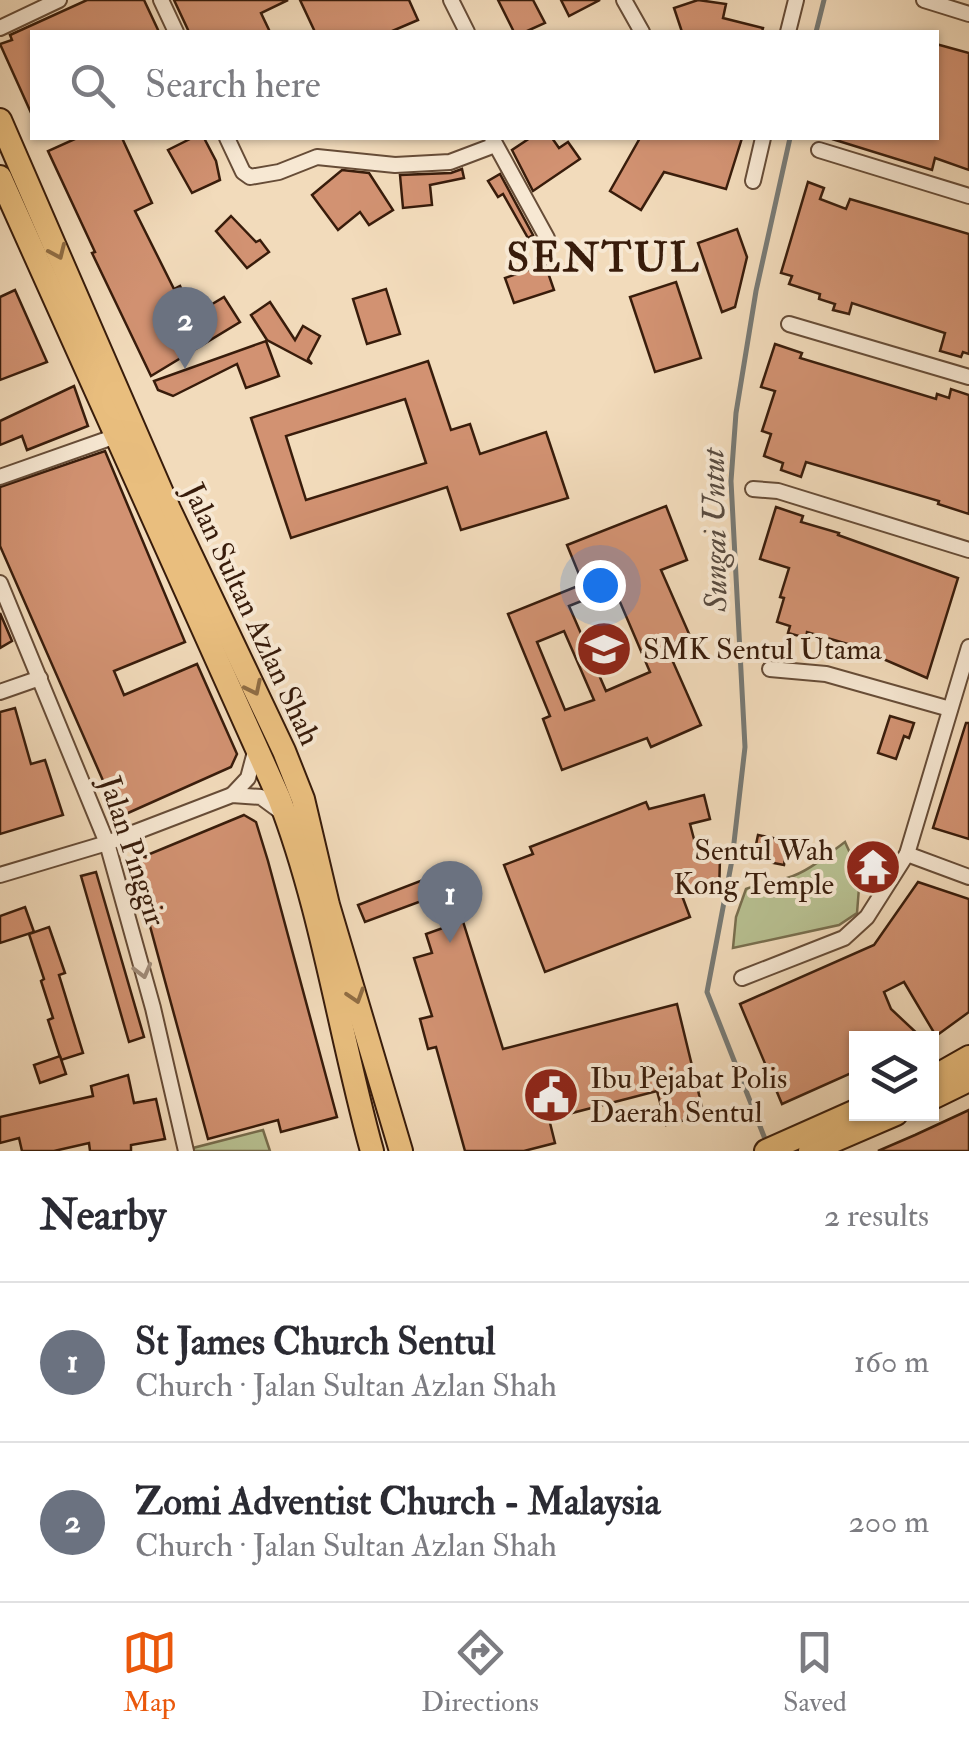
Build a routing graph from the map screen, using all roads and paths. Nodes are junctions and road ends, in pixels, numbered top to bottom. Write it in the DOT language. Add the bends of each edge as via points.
graph roads {
  1 [pos="59,0"];
  2 [pos="160,0"];
  3 [pos="451,0"];
  4 [pos="624,0"];
  5 [pos="796,0"];
  6 [pos="924,0"];
  7 [pos="969,14"];
  8 [pos="0,28"];
  9 [pos="175,30"];
  10 [pos="466,30"];
  11 [pos="641,30"];
  12 [pos="788,30"];
  13 [pos="0,120"];
  14 [pos="227,140"];
  15 [pos="763,140"];
  16 [pos="493,141"];
  17 [pos="819,150"];
  18 [pos="0,178"];
  19 [pos="754,182"];
  20 [pos="969,196"];
  21 [pos="548,238"];
  22 [pos="788,324"];
  23 [pos="969,377"];
  24 [pos="119,435"];
  25 [pos="0,477"];
  26 [pos="753,490"];
  27 [pos="969,550"];
  28 [pos="0,583"];
  29 [pos="969,647"];
  30 [pos="770,669"];
  31 [pos="40,678"];
  32 [pos="0,692"];
  33 [pos="950,709"];
  34 [pos="257,745"];
  35 [pos="232,795"];
  36 [pos="290,825"];
  37 [pos="107,843"];
  38 [pos="907,854"];
  39 [pos="0,875"];
  40 [pos="969,876"];
  41 [pos="742,978"];
  42 [pos="969,1057"];
  43 [pos="939,1074"];
  44 [pos="969,1080"];
  45 [pos="939,1095"];
  46 [pos="849,1116"];
  47 [pos="875,1121"];
  48 [pos="800,1146"];
  49 [pos="185,1148"];
  50 [pos="372,1151"];
  51 [pos="401,1151"];
  52 [pos="766,1151"];
  1 -- 8 [label="street"];
  2 -- 9 [label="street"];
  3 -- 10 [label="street"];
  4 -- 11 [label="street"];
  5 -- 12 [label="street"];
  6 -- 7 [label="street"];
  13 -- 51 [label="main road, Jalan Sultan Azlan Shah, one-way" via="303,799"];
  14 -- 16 [label="street" via="250,177 317,157 395,165 450,162"];
  15 -- 19 [label="street"];
  16 -- 21 [label="street"];
  17 -- 20 [label="street"];
  18 -- 24 [label="main road, Jalan Sultan Azlan Shah"];
  22 -- 23 [label="street"];
  24 -- 25 [label="street"];
  24 -- 34 [label="main road, Jalan Sultan Azlan Shah"];
  26 -- 27 [label="street" via="778,490"];
  28 -- 31 [label="street, Jalan Pinggir"];
  29 -- 33 [label="street"];
  30 -- 33 [label="street" via="826,674"];
  31 -- 32 [label="street"];
  31 -- 37 [label="street, Jalan Pinggir"];
  33 -- 38 [label="street"];
  34 -- 35 [label="street" via="248,778"];
  34 -- 36 [label="main road, Jalan Sultan Azlan Shah"];
  35 -- 36 [label="street" via="261,797"];
  35 -- 37 [label="street"];
  36 -- 50 [label="main road, Jalan Sultan Azlan Shah"];
  37 -- 39 [label="street"];
  37 -- 49 [label="street, Jalan Pinggir, one-way"];
  38 -- 40 [label="street"];
  38 -- 41 [label="street" via="857,929"];
  42 -- 43 [label="main road"];
  44 -- 45 [label="main road"];
  46 -- 48 [label="main road"];
  47 -- 48 [label="main road"];
  48 -- 52 [label="main road"];
}
